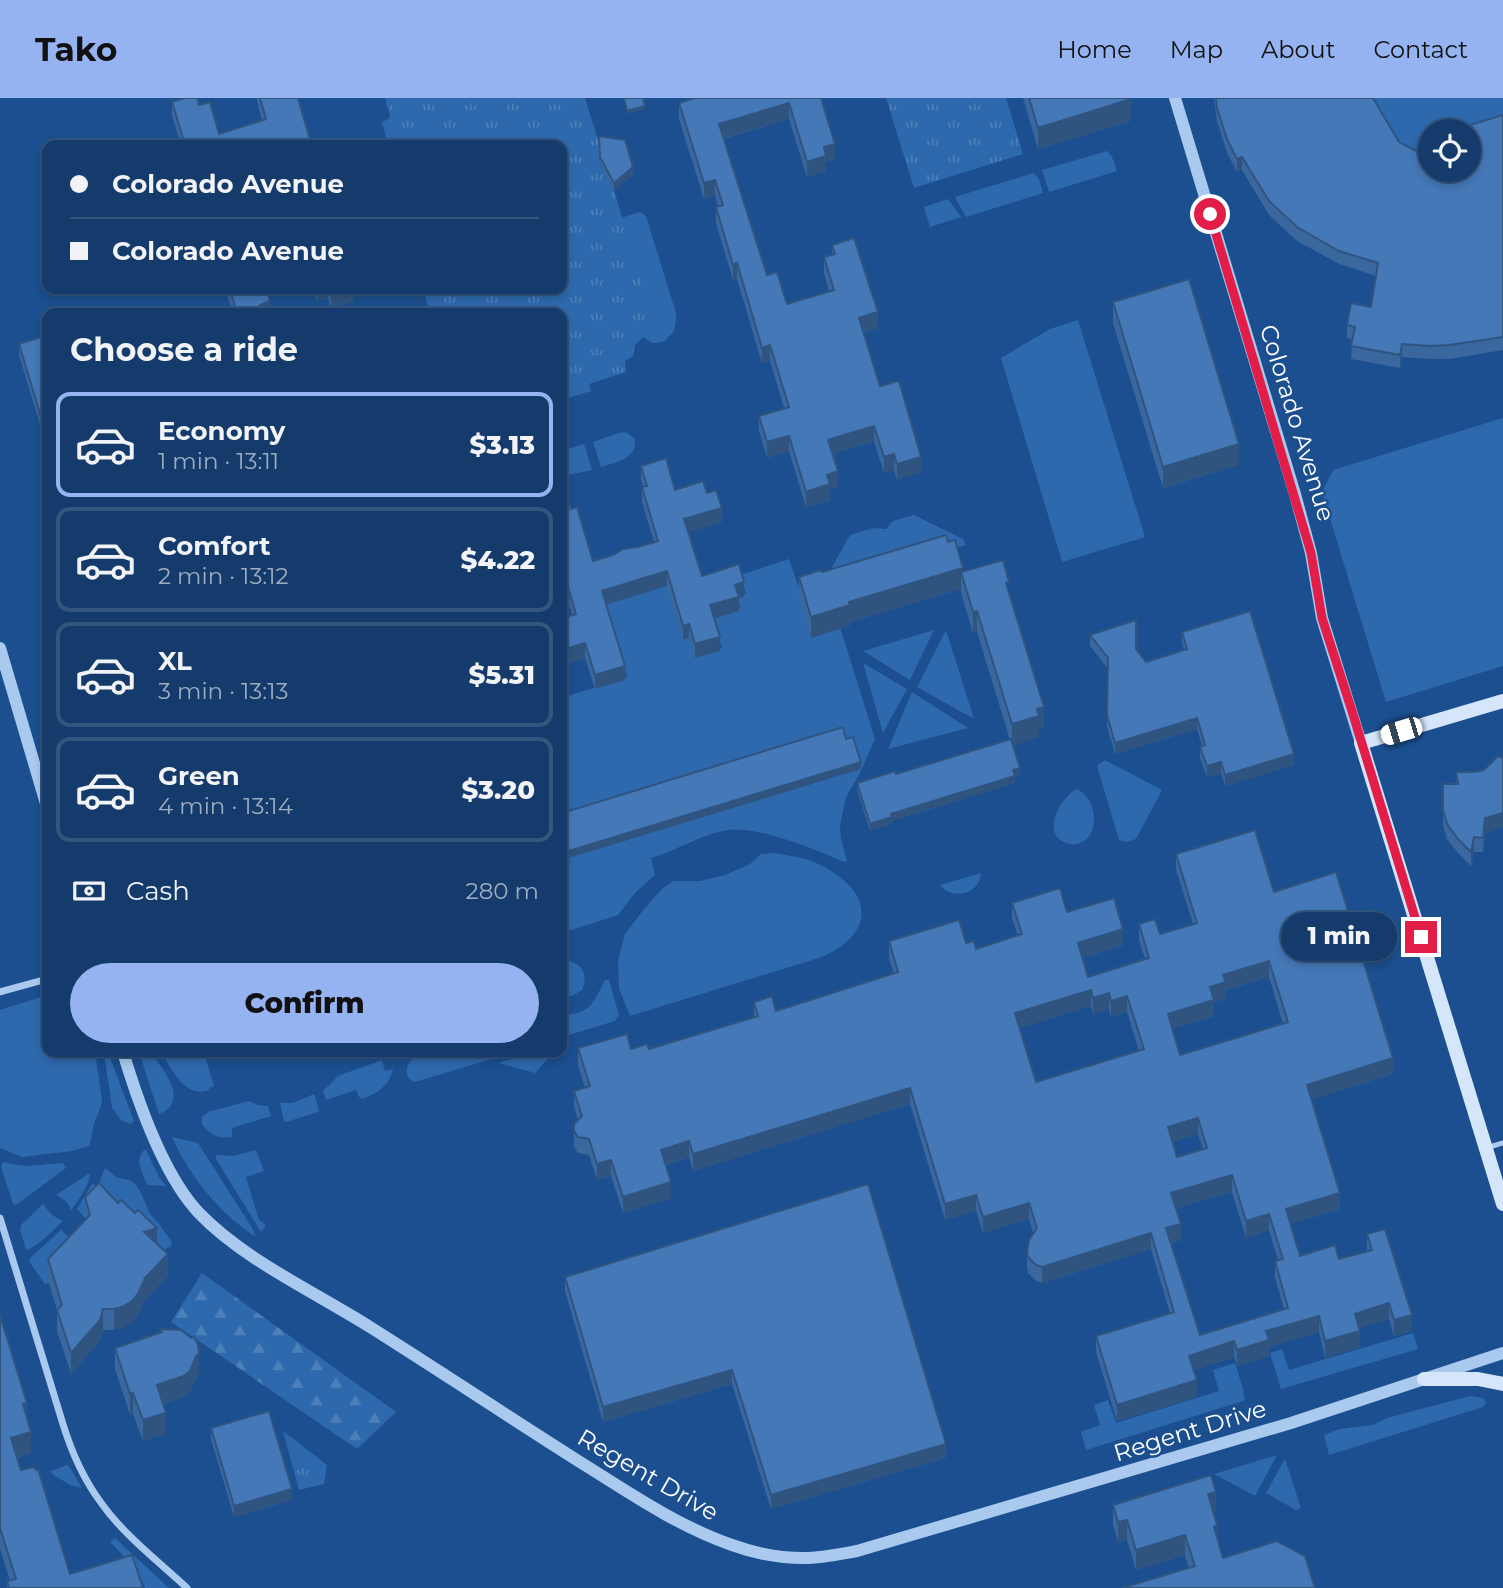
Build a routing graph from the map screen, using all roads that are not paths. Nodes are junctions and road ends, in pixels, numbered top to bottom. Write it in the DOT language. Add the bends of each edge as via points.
graph roads {
  1 [pos="1175,98"];
  2 [pos="0,648"];
  3 [pos="1503,701"];
  4 [pos="1361,743"];
  5 [pos="42,790"];
  6 [pos="42,980"];
  7 [pos="0,992"];
  8 [pos="124,1057"];
  9 [pos="1503,1143"];
  10 [pos="1486,1148"];
  11 [pos="1503,1204"];
  12 [pos="0,1218"];
  13 [pos="1503,1353"];
  14 [pos="1424,1379"];
  15 [pos="1503,1384"];
  16 [pos="187,1588"];
  1 -- 4 [label="street, Colorado Avenue" via="1295,494 1322,618"];
  2 -- 5 [label="street"];
  3 -- 4 [label="main road"];
  4 -- 10 [label="main road, Colorado Avenue"];
  6 -- 7 [label="street"];
  8 -- 14 [label="street, Regent Drive" via="180,1191 240,1248 667,1516 732,1545 774,1556 806,1558 857,1551 1279,1427"];
  9 -- 10 [label="lane"];
  10 -- 11 [label="main road, Colorado Avenue"];
  12 -- 16 [label="street" via="70,1447 84,1476 119,1524"];
  13 -- 14 [label="street, Regent Drive"];
  14 -- 15 [label="main road"];
}
